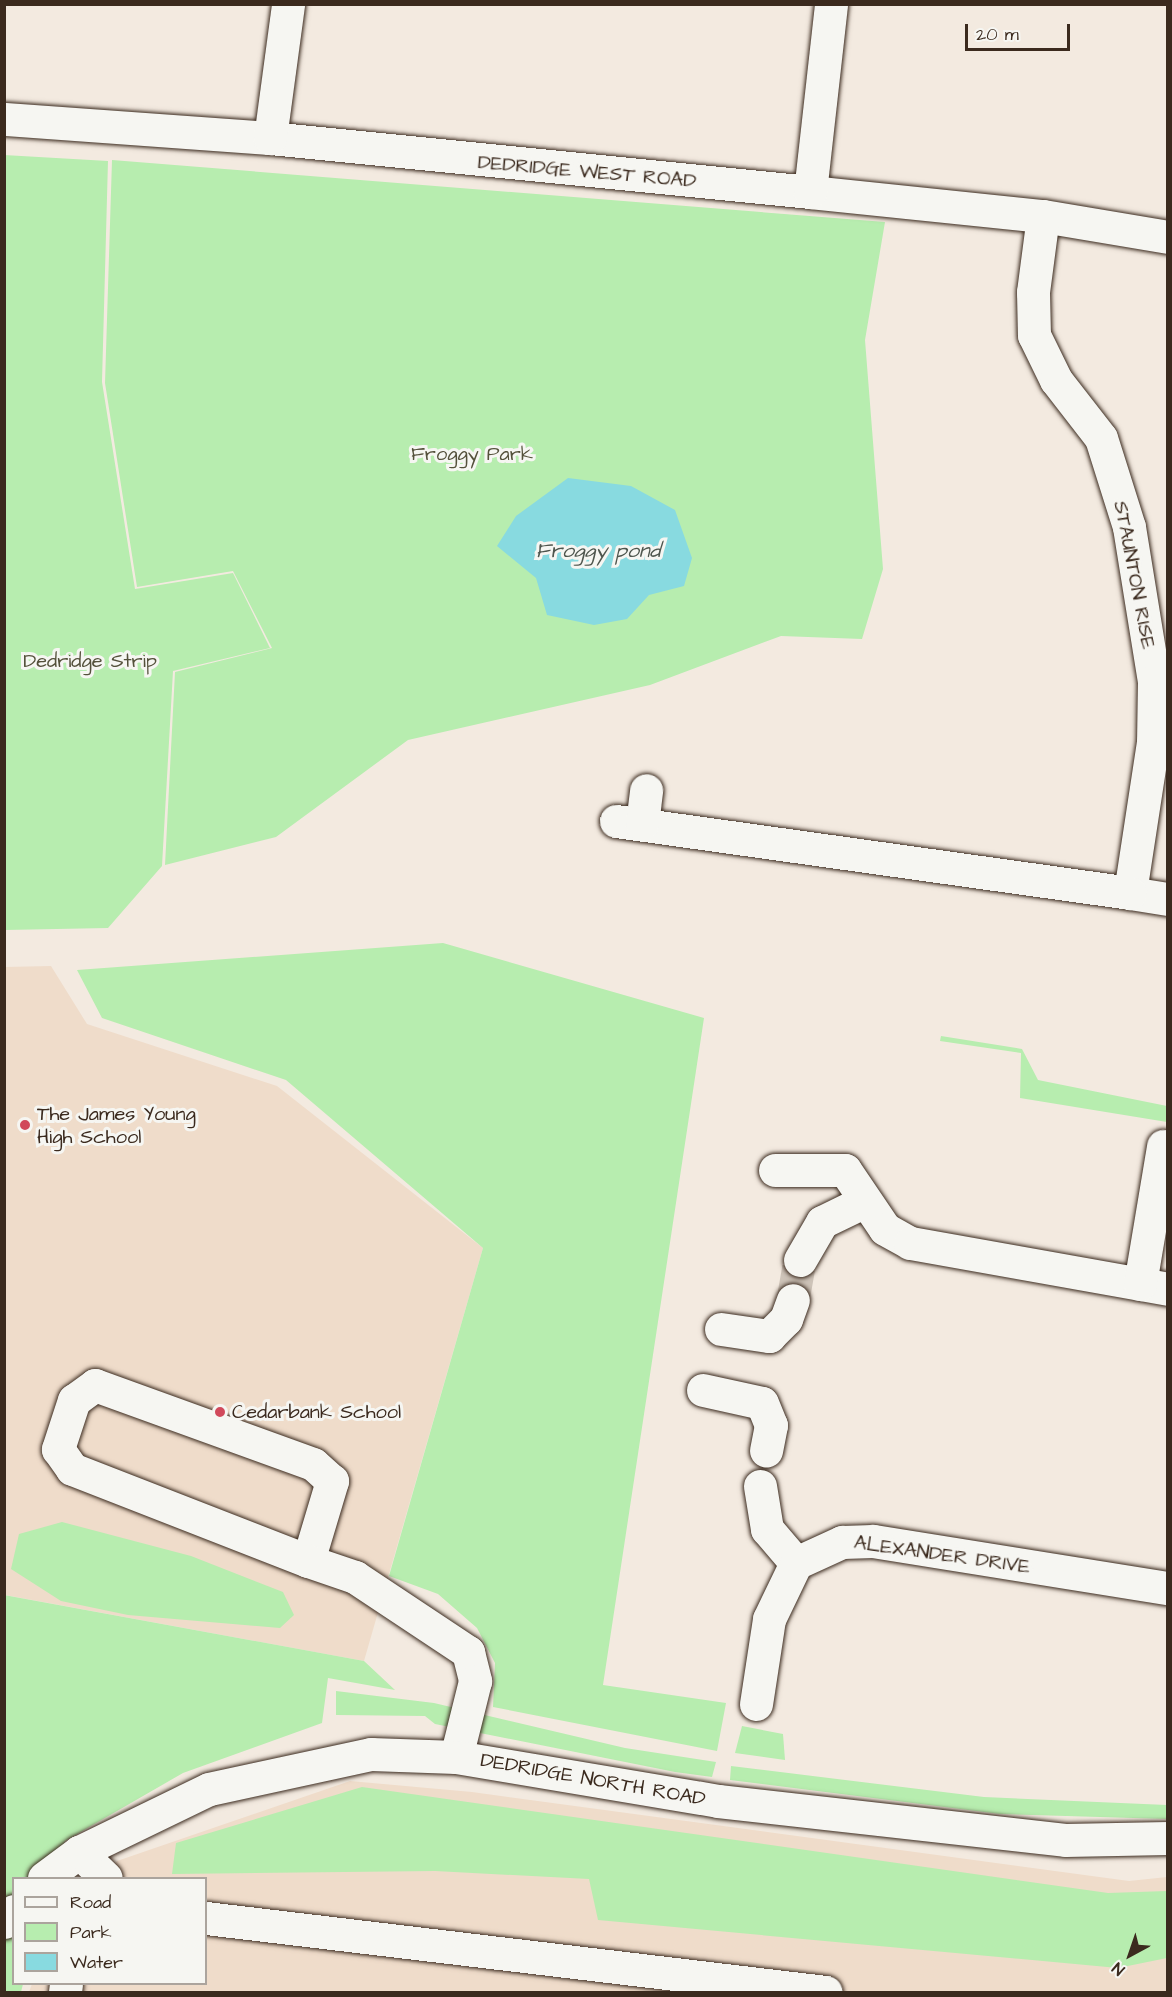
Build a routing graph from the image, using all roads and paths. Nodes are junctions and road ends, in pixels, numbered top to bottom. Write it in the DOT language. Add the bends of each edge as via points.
graph roads {
  1 [pos="288,4"];
  2 [pos="831,4"];
  3 [pos="4,119"];
  4 [pos="270,138"];
  5 [pos="810,192"];
  6 [pos="1043,216"];
  7 [pos="1167,237"];
  8 [pos="1160,742"];
  9 [pos="646,790"];
  10 [pos="1130,893"];
  11 [pos="1167,899"];
  12 [pos="1163,1146"];
  13 [pos="775,1170"];
  14 [pos="863,1202"];
  15 [pos="800,1260"];
  16 [pos="1154,1286"];
  17 [pos="793,1300"];
  18 [pos="721,1329"];
  19 [pos="703,1390"];
  20 [pos="766,1451"];
  21 [pos="760,1486"];
  22 [pos="308,1561"];
  23 [pos="796,1563"];
  24 [pos="1167,1588"];
  25 [pos="756,1704"];
  26 [pos="456,1757"];
  27 [pos="1167,1839"];
  28 [pos="79,1852"];
  29 [pos="45,1877"];
  30 [pos="105,1877"];
  31 [pos="207,1918"];
  32 [pos="826,1992"];
  1 -- 4 [label="street"];
  2 -- 5 [label="street"];
  3 -- 4 [label="street, DEDRIDGE WEST ROAD"];
  4 -- 5 [label="street, DEDRIDGE WEST ROAD"];
  5 -- 6 [label="street, DEDRIDGE WEST ROAD"];
  6 -- 7 [label="street, DEDRIDGE WEST ROAD"];
  6 -- 8 [label="street, STAUNTON RISE" via="1034,335 1056,380 1101,438 1129,527"];
  8 -- 10 [label="street, STAUNTON RISE"];
  9 -- 10 [label="street" via="629,823"];
  10 -- 11 [label="street"];
  12 -- 16 [label="street"];
  13 -- 14 [label="street" via="845,1170"];
  14 -- 15 [label="street" via="822,1222"];
  14 -- 16 [label="street" via="885,1229 910,1243"];
  17 -- 18 [label="street" via="786,1319 769,1336"];
  19 -- 20 [label="street" via="762,1403 771,1425"];
  21 -- 23 [label="street" via="767,1529"];
  22 -- 22 [label="street" via="72,1469 58,1449 74,1400 95,1385 313,1464 332,1481"];
  22 -- 26 [label="street" via="355,1577 468,1652 475,1681"];
  23 -- 24 [label="street, ALEXANDER DRIVE" via="842,1542 873,1541"];
  23 -- 25 [label="street" via="769,1619"];
  26 -- 27 [label="street, DEDRIDGE NORTH ROAD" via="741,1804 1065,1840"];
  26 -- 28 [label="street, DEDRIDGE NORTH ROAD" via="370,1754 209,1789"];
  28 -- 29 [label="street, DEDRIDGE NORTH ROAD"];
  28 -- 30 [label="street"];
  31 -- 32 [label="street"];
}
